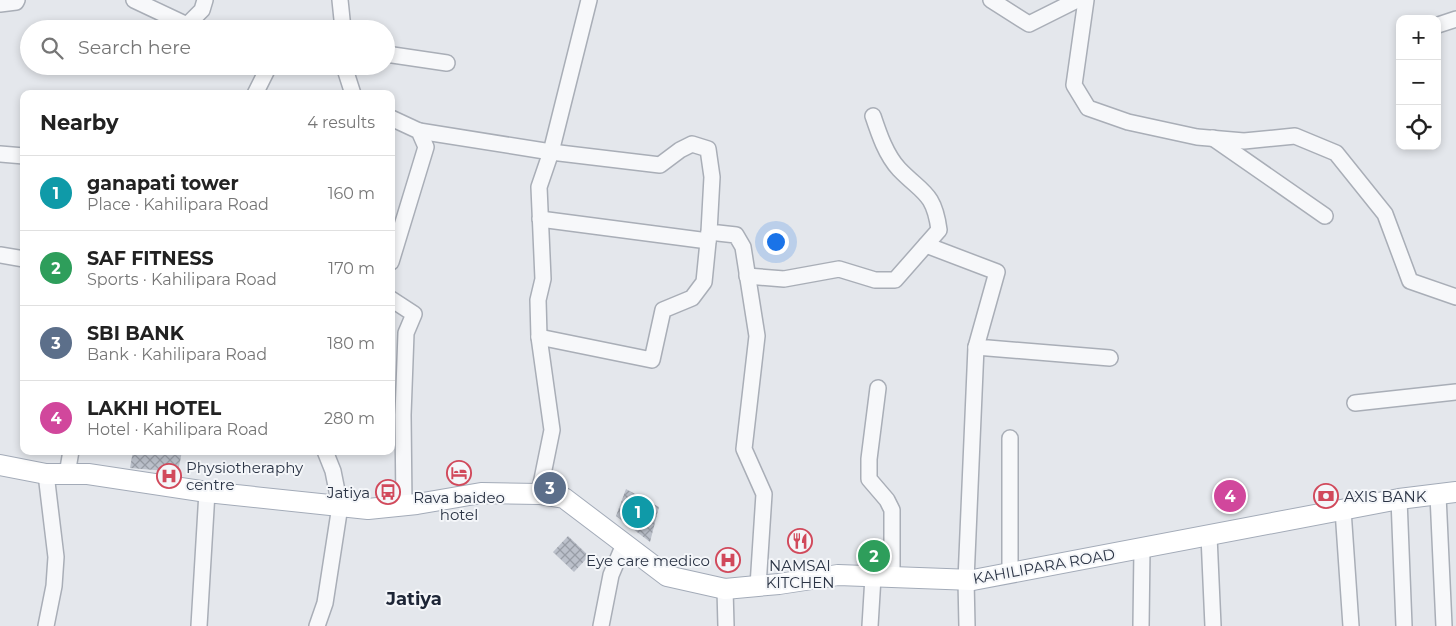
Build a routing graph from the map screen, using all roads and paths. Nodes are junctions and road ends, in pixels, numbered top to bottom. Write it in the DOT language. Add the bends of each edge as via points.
graph roads {
  1 [pos="17,0"];
  2 [pos="134,0"];
  3 [pos="205,0"];
  4 [pos="340,0"];
  5 [pos="590,0"];
  6 [pos="991,0"];
  7 [pos="1077,0"];
  8 [pos="1086,0"];
  9 [pos="0,4"];
  10 [pos="1456,19"];
  11 [pos="176,20"];
  12 [pos="192,20"];
  13 [pos="342,20"];
  14 [pos="1441,24"];
  15 [pos="395,55"];
  16 [pos="447,63"];
  17 [pos="264,75"];
  18 [pos="347,75"];
  19 [pos="257,90"];
  20 [pos="352,90"];
  21 [pos="872,116"];
  22 [pos="395,120"];
  23 [pos="419,130"];
  24 [pos="1213,138"];
  25 [pos="551,152"];
  26 [pos="0,154"];
  27 [pos="20,156"];
  28 [pos="1325,216"];
  29 [pos="540,219"];
  30 [pos="708,236"];
  31 [pos="926,245"];
  32 [pos="395,249"];
  33 [pos="0,255"];
  34 [pos="20,258"];
  35 [pos="747,276"];
  36 [pos="1456,296"];
  37 [pos="395,302"];
  38 [pos="539,337"];
  39 [pos="976,347"];
  40 [pos="1110,358"];
  41 [pos="878,388"];
  42 [pos="1456,392"];
  43 [pos="1354,403"];
  44 [pos="1010,438"];
  45 [pos="70,455"];
  46 [pos="327,455"];
  47 [pos="0,465"];
  48 [pos="46,474"];
  49 [pos="67,474"];
  50 [pos="208,492"];
  51 [pos="539,494"];
  52 [pos="1447,494"];
  53 [pos="1399,499"];
  54 [pos="340,506"];
  55 [pos="404,506"];
  56 [pos="1343,510"];
  57 [pos="1209,536"];
  58 [pos="625,542"];
  59 [pos="1142,549"];
  60 [pos="1010,574"];
  61 [pos="883,577"];
  62 [pos="966,580"];
  63 [pos="758,586"];
  64 [pos="725,589"];
  65 [pos="46,626"];
  66 [pos="199,626"];
  67 [pos="317,626"];
  68 [pos="600,626"];
  69 [pos="726,626"];
  70 [pos="870,626"];
  71 [pos="967,626"];
  72 [pos="1141,626"];
  73 [pos="1213,626"];
  74 [pos="1350,626"];
  75 [pos="1404,626"];
  76 [pos="1444,626"];
  1 -- 9 [label="street"];
  2 -- 11 [label="street"];
  3 -- 12 [label="street" via="202,10"];
  4 -- 13 [label="street"];
  5 -- 25 [label="street"];
  6 -- 7 [label="street" via="1029,24"];
  8 -- 24 [label="street" via="1074,85 1088,108 1128,122"];
  10 -- 14 [label="street"];
  15 -- 16 [label="street"];
  17 -- 19 [label="street"];
  18 -- 20 [label="street"];
  21 -- 31 [label="street" via="882,143 898,168 927,193 936,211 939,230"];
  22 -- 23 [label="street"];
  23 -- 25 [label="street"];
  23 -- 32 [label="street" via="426,147"];
  24 -- 28 [label="street"];
  24 -- 36 [label="street" via="1244,141 1295,136 1336,153 1386,214 1410,281"];
  25 -- 29 [label="street" via="539,188"];
  25 -- 30 [label="street" via="660,165 692,144 708,149 712,177"];
  26 -- 27 [label="street"];
  29 -- 30 [label="street"];
  29 -- 38 [label="street" via="543,279 538,300"];
  30 -- 35 [label="street" via="736,235 743,247"];
  30 -- 38 [label="street" via="704,282 692,298 663,310 652,360"];
  31 -- 35 [label="street" via="895,280 876,280 839,269 784,279"];
  31 -- 39 [label="street" via="997,272"];
  33 -- 34 [label="street"];
  35 -- 63 [label="street" via="757,336 744,449 764,494"];
  37 -- 55 [label="street" via="414,314 406,334"];
  38 -- 51 [label="street" via="552,430"];
  39 -- 40 [label="street"];
  39 -- 62 [label="street"];
  41 -- 61 [label="street" via="868,459 869,479 892,510"];
  42 -- 43 [label="street"];
  44 -- 60 [label="street"];
  45 -- 49 [label="street"];
  46 -- 54 [label="street"];
  47 -- 48 [label="main road, KAHILIPARA ROAD"];
  48 -- 49 [label="main road, KAHILIPARA ROAD"];
  48 -- 65 [label="street" via="56,557"];
  49 -- 50 [label="main road, KAHILIPARA ROAD" via="88,474"];
  50 -- 54 [label="main road, KAHILIPARA ROAD"];
  50 -- 66 [label="street"];
  51 -- 55 [label="main road, KAHILIPARA ROAD" via="481,493"];
  51 -- 58 [label="main road, KAHILIPARA ROAD" via="564,498"];
  52 -- 53 [label="main road, KAHILIPARA ROAD"];
  52 -- 76 [label="street"];
  53 -- 56 [label="main road, KAHILIPARA ROAD"];
  53 -- 75 [label="street"];
  54 -- 55 [label="main road, KAHILIPARA ROAD" via="368,509"];
  54 -- 67 [label="street" via="325,603"];
  56 -- 57 [label="main road, KAHILIPARA ROAD"];
  56 -- 74 [label="street"];
  57 -- 59 [label="main road, KAHILIPARA ROAD"];
  57 -- 73 [label="street"];
  58 -- 64 [label="main road, KAHILIPARA ROAD" via="667,576"];
  58 -- 68 [label="street" via="610,575"];
  59 -- 60 [label="main road, KAHILIPARA ROAD"];
  59 -- 72 [label="street"];
  60 -- 62 [label="main road, KAHILIPARA ROAD"];
  61 -- 62 [label="main road, KAHILIPARA ROAD"];
  61 -- 63 [label="main road, KAHILIPARA ROAD" via="838,575"];
  61 -- 70 [label="street"];
  62 -- 71 [label="street"];
  63 -- 64 [label="main road, KAHILIPARA ROAD"];
  64 -- 69 [label="street"];
}
